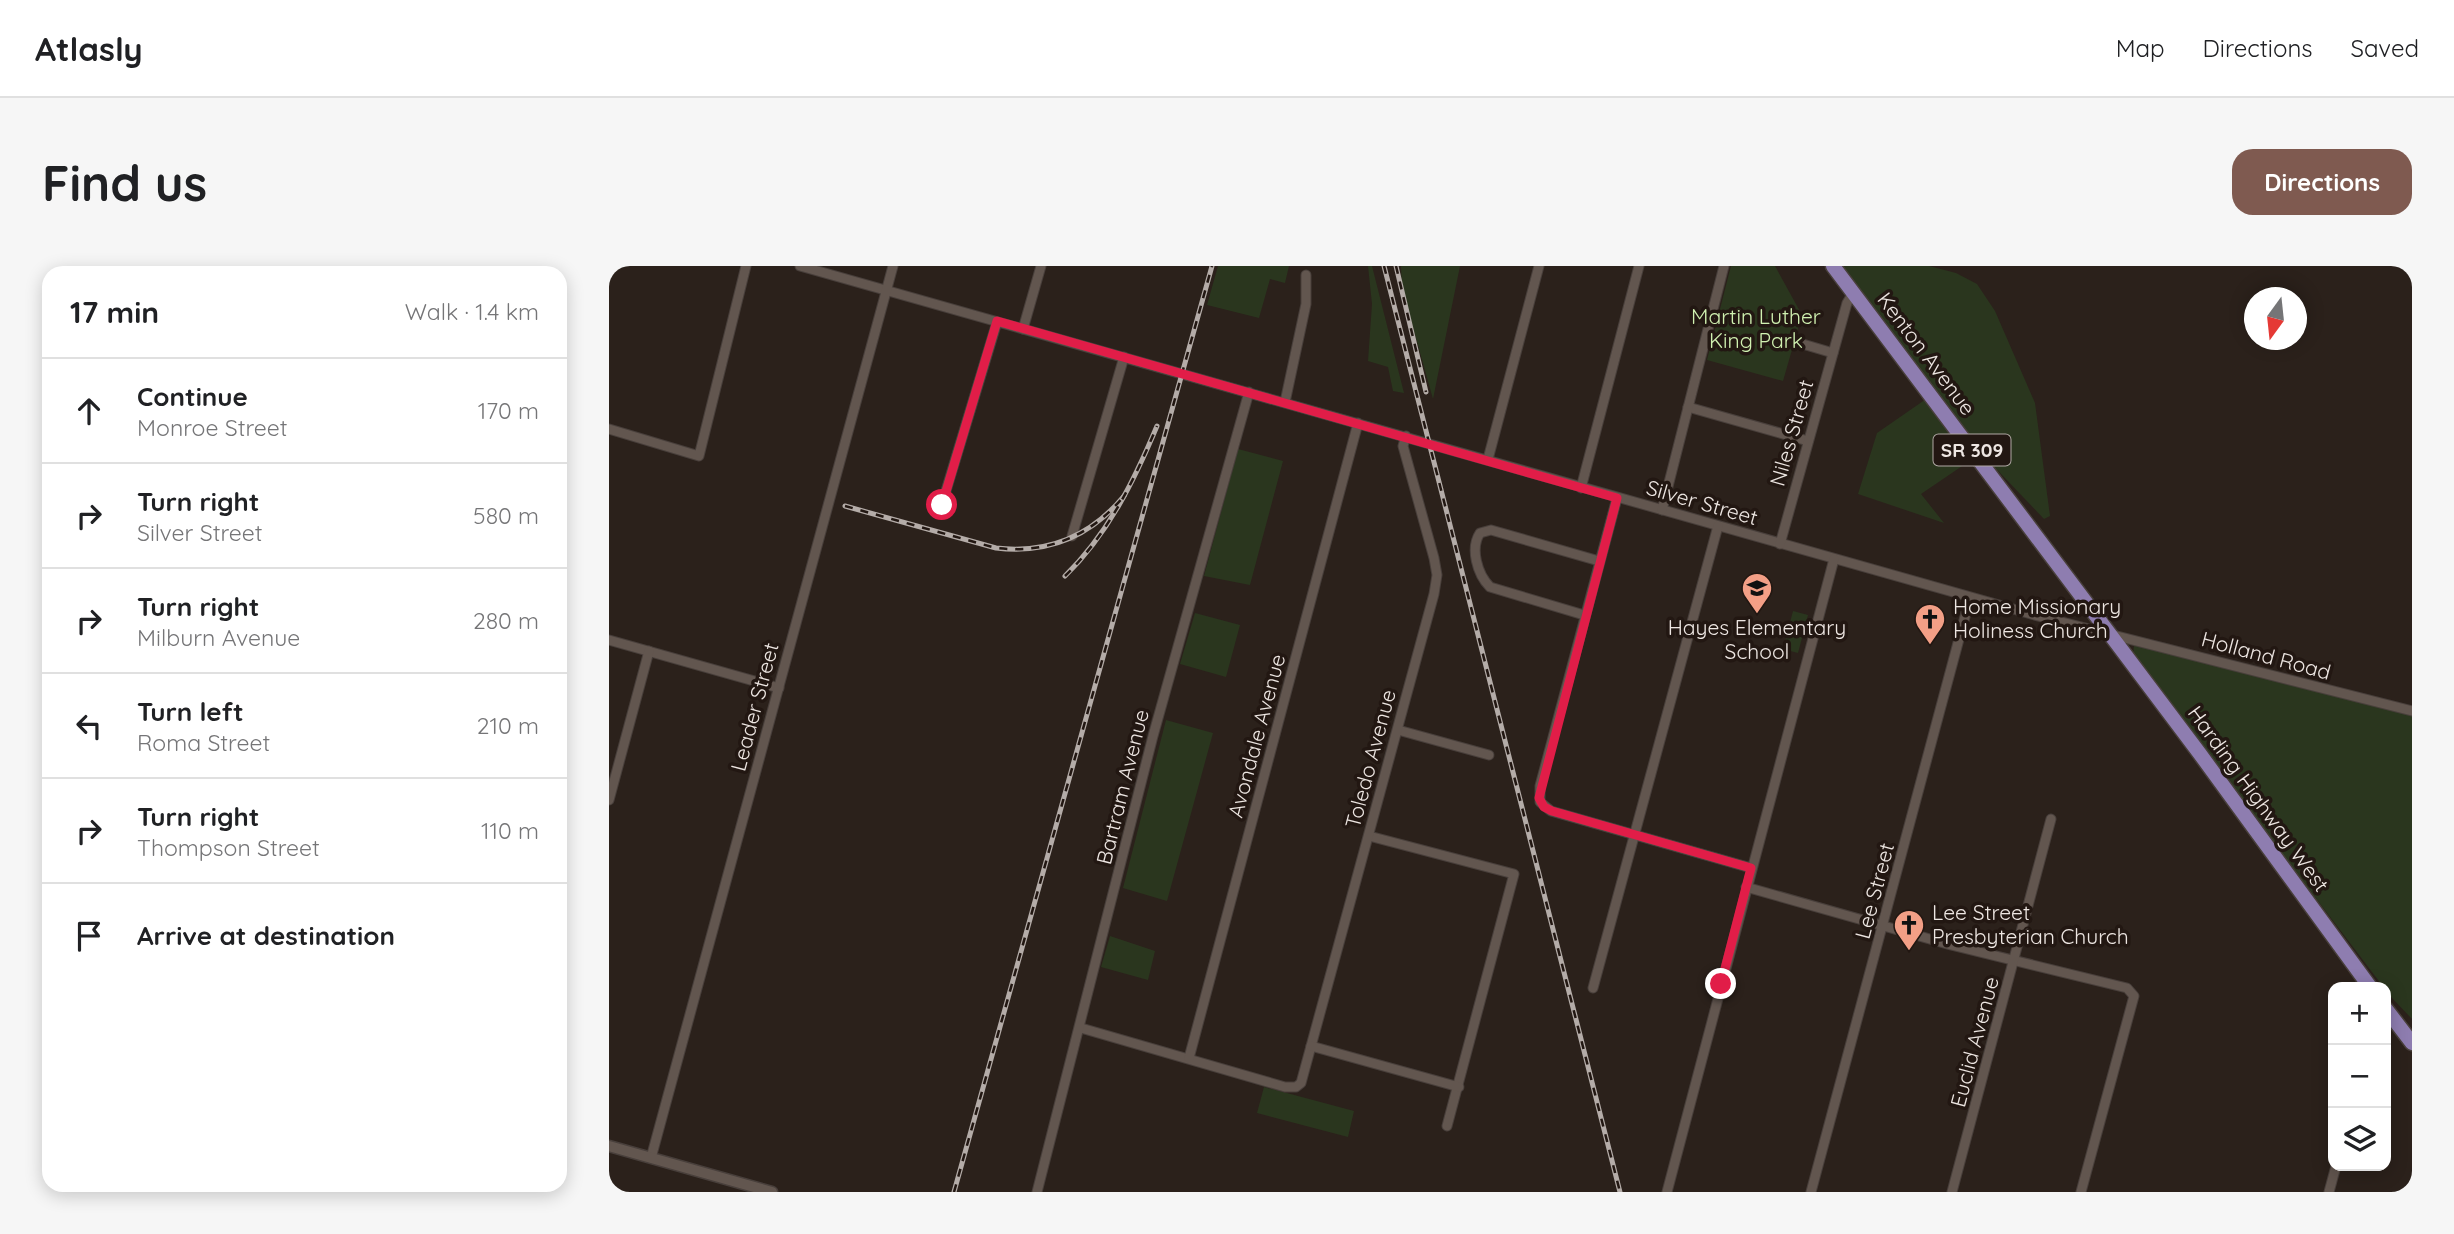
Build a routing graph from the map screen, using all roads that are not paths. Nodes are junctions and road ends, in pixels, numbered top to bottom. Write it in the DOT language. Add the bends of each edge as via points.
graph roads {
  1 [pos="746,266"];
  2 [pos="800,266"];
  3 [pos="893,266"];
  4 [pos="1041,266"];
  5 [pos="1539,266"];
  6 [pos="1639,266"];
  7 [pos="1724,266"];
  8 [pos="1833,266"];
  9 [pos="1306,275"];
  10 [pos="887,291"];
  11 [pos="1853,293"];
  12 [pos="997,321"];
  13 [pos="1023,329"];
  14 [pos="1796,341"];
  15 [pos="1833,353"];
  16 [pos="1124,357"];
  17 [pos="1249,392"];
  18 [pos="1285,402"];
  19 [pos="1688,407"];
  20 [pos="1358,423"];
  21 [pos="609,429"];
  22 [pos="1406,436"];
  23 [pos="1808,441"];
  24 [pos="1487,459"];
  25 [pos="1581,488"];
  26 [pos="1617,498"];
  27 [pos="942,505"];
  28 [pos="1662,510"];
  29 [pos="1718,526"];
  30 [pos="1072,536"];
  31 [pos="1780,544"];
  32 [pos="1834,559"];
  33 [pos="1599,562"];
  34 [pos="1970,598"];
  35 [pos="1584,615"];
  36 [pos="2111,635"];
  37 [pos="609,640"];
  38 [pos="649,651"];
  39 [pos="779,688"];
  40 [pos="2412,711"];
  41 [pos="1398,730"];
  42 [pos="1489,755"];
  43 [pos="609,800"];
  44 [pos="2051,819"];
  45 [pos="1637,833"];
  46 [pos="1369,836"];
  47 [pos="1751,868"];
  48 [pos="1746,887"];
  49 [pos="1883,927"];
  50 [pos="2014,961"];
  51 [pos="2366,982"];
  52 [pos="1593,988"];
  53 [pos="2391,1016"];
  54 [pos="1081,1028"];
  55 [pos="2412,1044"];
  56 [pos="1311,1046"];
  57 [pos="1189,1058"];
  58 [pos="1459,1087"];
  59 [pos="1447,1126"];
  60 [pos="609,1146"];
  61 [pos="651,1158"];
  62 [pos="2335,1171"];
  63 [pos="772,1192"];
  64 [pos="1037,1192"];
  65 [pos="1667,1192"];
  66 [pos="1811,1192"];
  67 [pos="1952,1192"];
  68 [pos="2081,1192"];
  69 [pos="2329,1192"];
  1 -- 21 [label="street" via="699,456"];
  2 -- 10 [label="street, Silver Street"];
  3 -- 10 [label="street, Leader Street"];
  4 -- 13 [label="street"];
  5 -- 24 [label="street"];
  6 -- 25 [label="street"];
  7 -- 19 [label="street"];
  8 -- 11 [label="main road, Kenton Avenue / SR 309"];
  9 -- 18 [label="street" via="1304,316"];
  10 -- 12 [label="street, Silver Street"];
  10 -- 39 [label="street, Leader Street"];
  11 -- 15 [label="street, Niles Street"];
  11 -- 36 [label="main road, Kenton Avenue / SR 309"];
  12 -- 13 [label="street, Silver Street"];
  12 -- 27 [label="street"];
  13 -- 16 [label="street, Silver Street"];
  14 -- 15 [label="street"];
  15 -- 23 [label="street, Niles Street"];
  16 -- 17 [label="street, Silver Street"];
  16 -- 30 [label="street"];
  17 -- 18 [label="street, Silver Street"];
  17 -- 54 [label="street, Bartram Avenue" via="1153,736"];
  18 -- 20 [label="street, Silver Street"];
  19 -- 23 [label="street"];
  19 -- 28 [label="street"];
  20 -- 22 [label="street, Silver Street"];
  20 -- 57 [label="street, Avondale Avenue"];
  22 -- 24 [label="street, Silver Street"];
  22 -- 41 [label="street, Toledo Avenue" via="1403,446 1437,575"];
  23 -- 31 [label="street, Niles Street"];
  24 -- 25 [label="street, Silver Street"];
  25 -- 26 [label="street, Silver Street"];
  26 -- 28 [label="street, Silver Street"];
  26 -- 33 [label="street"];
  28 -- 29 [label="street, Silver Street"];
  29 -- 31 [label="street, Silver Street"];
  29 -- 45 [label="street"];
  31 -- 32 [label="street, Silver Street"];
  32 -- 34 [label="street, Silver Street"];
  32 -- 47 [label="street"];
  33 -- 35 [label="street"];
  33 -- 35 [label="street" via="1491,530 1475,540 1483,580 1490,587"];
  34 -- 36 [label="street, Silver Street"];
  34 -- 49 [label="street, Lee Street"];
  35 -- 45 [label="street" via="1540,786 1540,802 1552,811"];
  36 -- 40 [label="street, Holland Road"];
  36 -- 51 [label="main road, Harding Highway West / SR 309"];
  37 -- 38 [label="street"];
  38 -- 39 [label="street"];
  38 -- 43 [label="street"];
  39 -- 61 [label="street, Leader Street"];
  41 -- 42 [label="street"];
  41 -- 46 [label="street, Toledo Avenue"];
  44 -- 50 [label="street, Euclid Avenue"];
  45 -- 47 [label="street"];
  45 -- 52 [label="street"];
  46 -- 56 [label="street, Toledo Avenue"];
  46 -- 58 [label="street" via="1514,874"];
  47 -- 48 [label="street"];
  48 -- 49 [label="street"];
  48 -- 65 [label="street"];
  49 -- 50 [label="street"];
  49 -- 66 [label="street, Lee Street"];
  50 -- 67 [label="street, Euclid Avenue"];
  50 -- 68 [label="street" via="2127,988 2134,996"];
  53 -- 55 [label="main road"];
  54 -- 57 [label="street"];
  54 -- 64 [label="street, Bartram Avenue"];
  56 -- 57 [label="street, Toledo Avenue" via="1296,1087"];
  56 -- 58 [label="street"];
  58 -- 59 [label="street"];
  60 -- 61 [label="street"];
  61 -- 63 [label="street"];
  62 -- 69 [label="street"];
}
